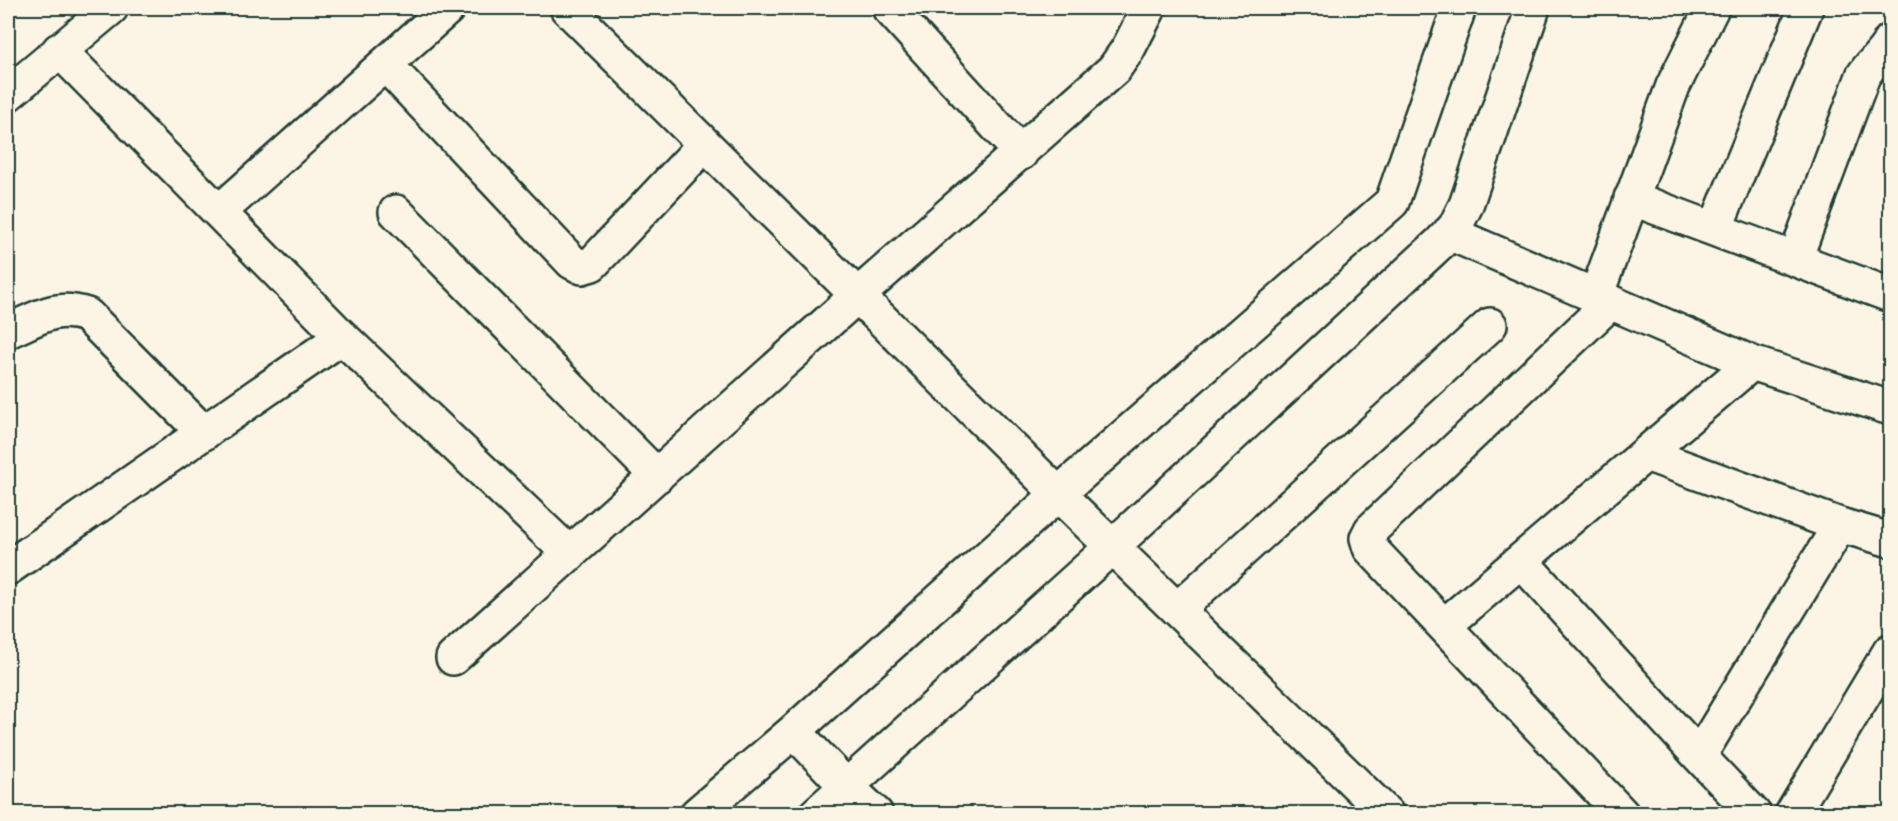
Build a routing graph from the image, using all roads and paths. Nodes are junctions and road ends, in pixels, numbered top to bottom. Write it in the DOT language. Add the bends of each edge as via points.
graph roads {
  1 [pos="111,8"];
  2 [pos="448,8"];
  3 [pos="567,8"];
  4 [pos="889,8"];
  5 [pos="1149,8"];
  6 [pos="1459,8"];
  7 [pos="1533,8"];
  8 [pos="1712,8"];
  9 [pos="1806,8"];
  10 [pos="1889,45"];
  11 [pos="59,50"];
  12 [pos="385,64"];
  13 [pos="8,94"];
  14 [pos="704,145"];
  15 [pos="1020,153"];
  16 [pos="1631,198"];
  17 [pos="219,212"];
  18 [pos="396,212"];
  19 [pos="1715,229"];
  20 [pos="1449,233"];
  21 [pos="1795,259"];
  22 [pos="858,295"];
  23 [pos="1890,295"];
  24 [pos="1603,299"];
  25 [pos="1490,325"];
  26 [pos="8,331"];
  27 [pos="342,338"];
  28 [pos="1752,363"];
  29 [pos="1890,408"];
  30 [pos="204,432"];
  31 [pos="1646,454"];
  32 [pos="657,476"];
  33 [pos="1058,494"];
  34 [pos="1840,525"];
  35 [pos="1890,540"];
  36 [pos="1113,546"];
  37 [pos="570,554"];
  38 [pos="9,558"];
  39 [pos="1521,561"];
  40 [pos="1178,609"];
  41 [pos="1444,626"];
  42 [pos="1890,651"];
  43 [pos="453,658"];
  44 [pos="794,731"];
  45 [pos="1699,756"];
  46 [pos="846,786"];
  47 [pos="697,813"];
  48 [pos="816,813"];
  49 [pos="876,813"];
  50 [pos="1387,813"];
  51 [pos="1622,813"];
  52 [pos="1754,813"];
  53 [pos="1792,813"];
  1 -- 11 [label="street"];
  2 -- 12 [label="street"];
  3 -- 14 [label="street"];
  4 -- 15 [label="street"];
  5 -- 15 [label="street" via="1114,69"];
  6 -- 33 [label="street" via="1392,202"];
  7 -- 20 [label="street" via="1466,205"];
  8 -- 16 [label="street" via="1672,86"];
  9 -- 19 [label="street"];
  10 -- 21 [label="street" via="1863,76"];
  11 -- 13 [label="street"];
  11 -- 17 [label="street"];
  12 -- 14 [label="street" via="572,262 582,267 592,264"];
  12 -- 17 [label="street"];
  14 -- 22 [label="street"];
  15 -- 22 [label="street"];
  16 -- 19 [label="street"];
  16 -- 24 [label="street"];
  17 -- 27 [label="street"];
  18 -- 32 [label="street"];
  19 -- 21 [label="street"];
  20 -- 24 [label="street"];
  20 -- 36 [label="street"];
  21 -- 23 [label="street"];
  22 -- 32 [label="street"];
  22 -- 33 [label="street"];
  24 -- 28 [label="street"];
  24 -- 41 [label="street" via="1367,538 1370,548"];
  25 -- 40 [label="street"];
  26 -- 30 [label="street" via="57,310 87,315"];
  27 -- 30 [label="street"];
  27 -- 37 [label="street"];
  28 -- 29 [label="street"];
  28 -- 31 [label="street"];
  30 -- 38 [label="street"];
  31 -- 34 [label="street"];
  31 -- 39 [label="street"];
  32 -- 37 [label="street"];
  33 -- 36 [label="street"];
  33 -- 44 [label="street"];
  34 -- 35 [label="street"];
  34 -- 45 [label="street"];
  36 -- 40 [label="street"];
  36 -- 46 [label="street"];
  37 -- 43 [label="street"];
  39 -- 41 [label="street"];
  39 -- 45 [label="street"];
  40 -- 50 [label="street"];
  41 -- 51 [label="street"];
  42 -- 53 [label="street"];
  44 -- 46 [label="street"];
  44 -- 47 [label="street"];
  45 -- 52 [label="street"];
  46 -- 48 [label="street"];
  46 -- 49 [label="street"];
}
